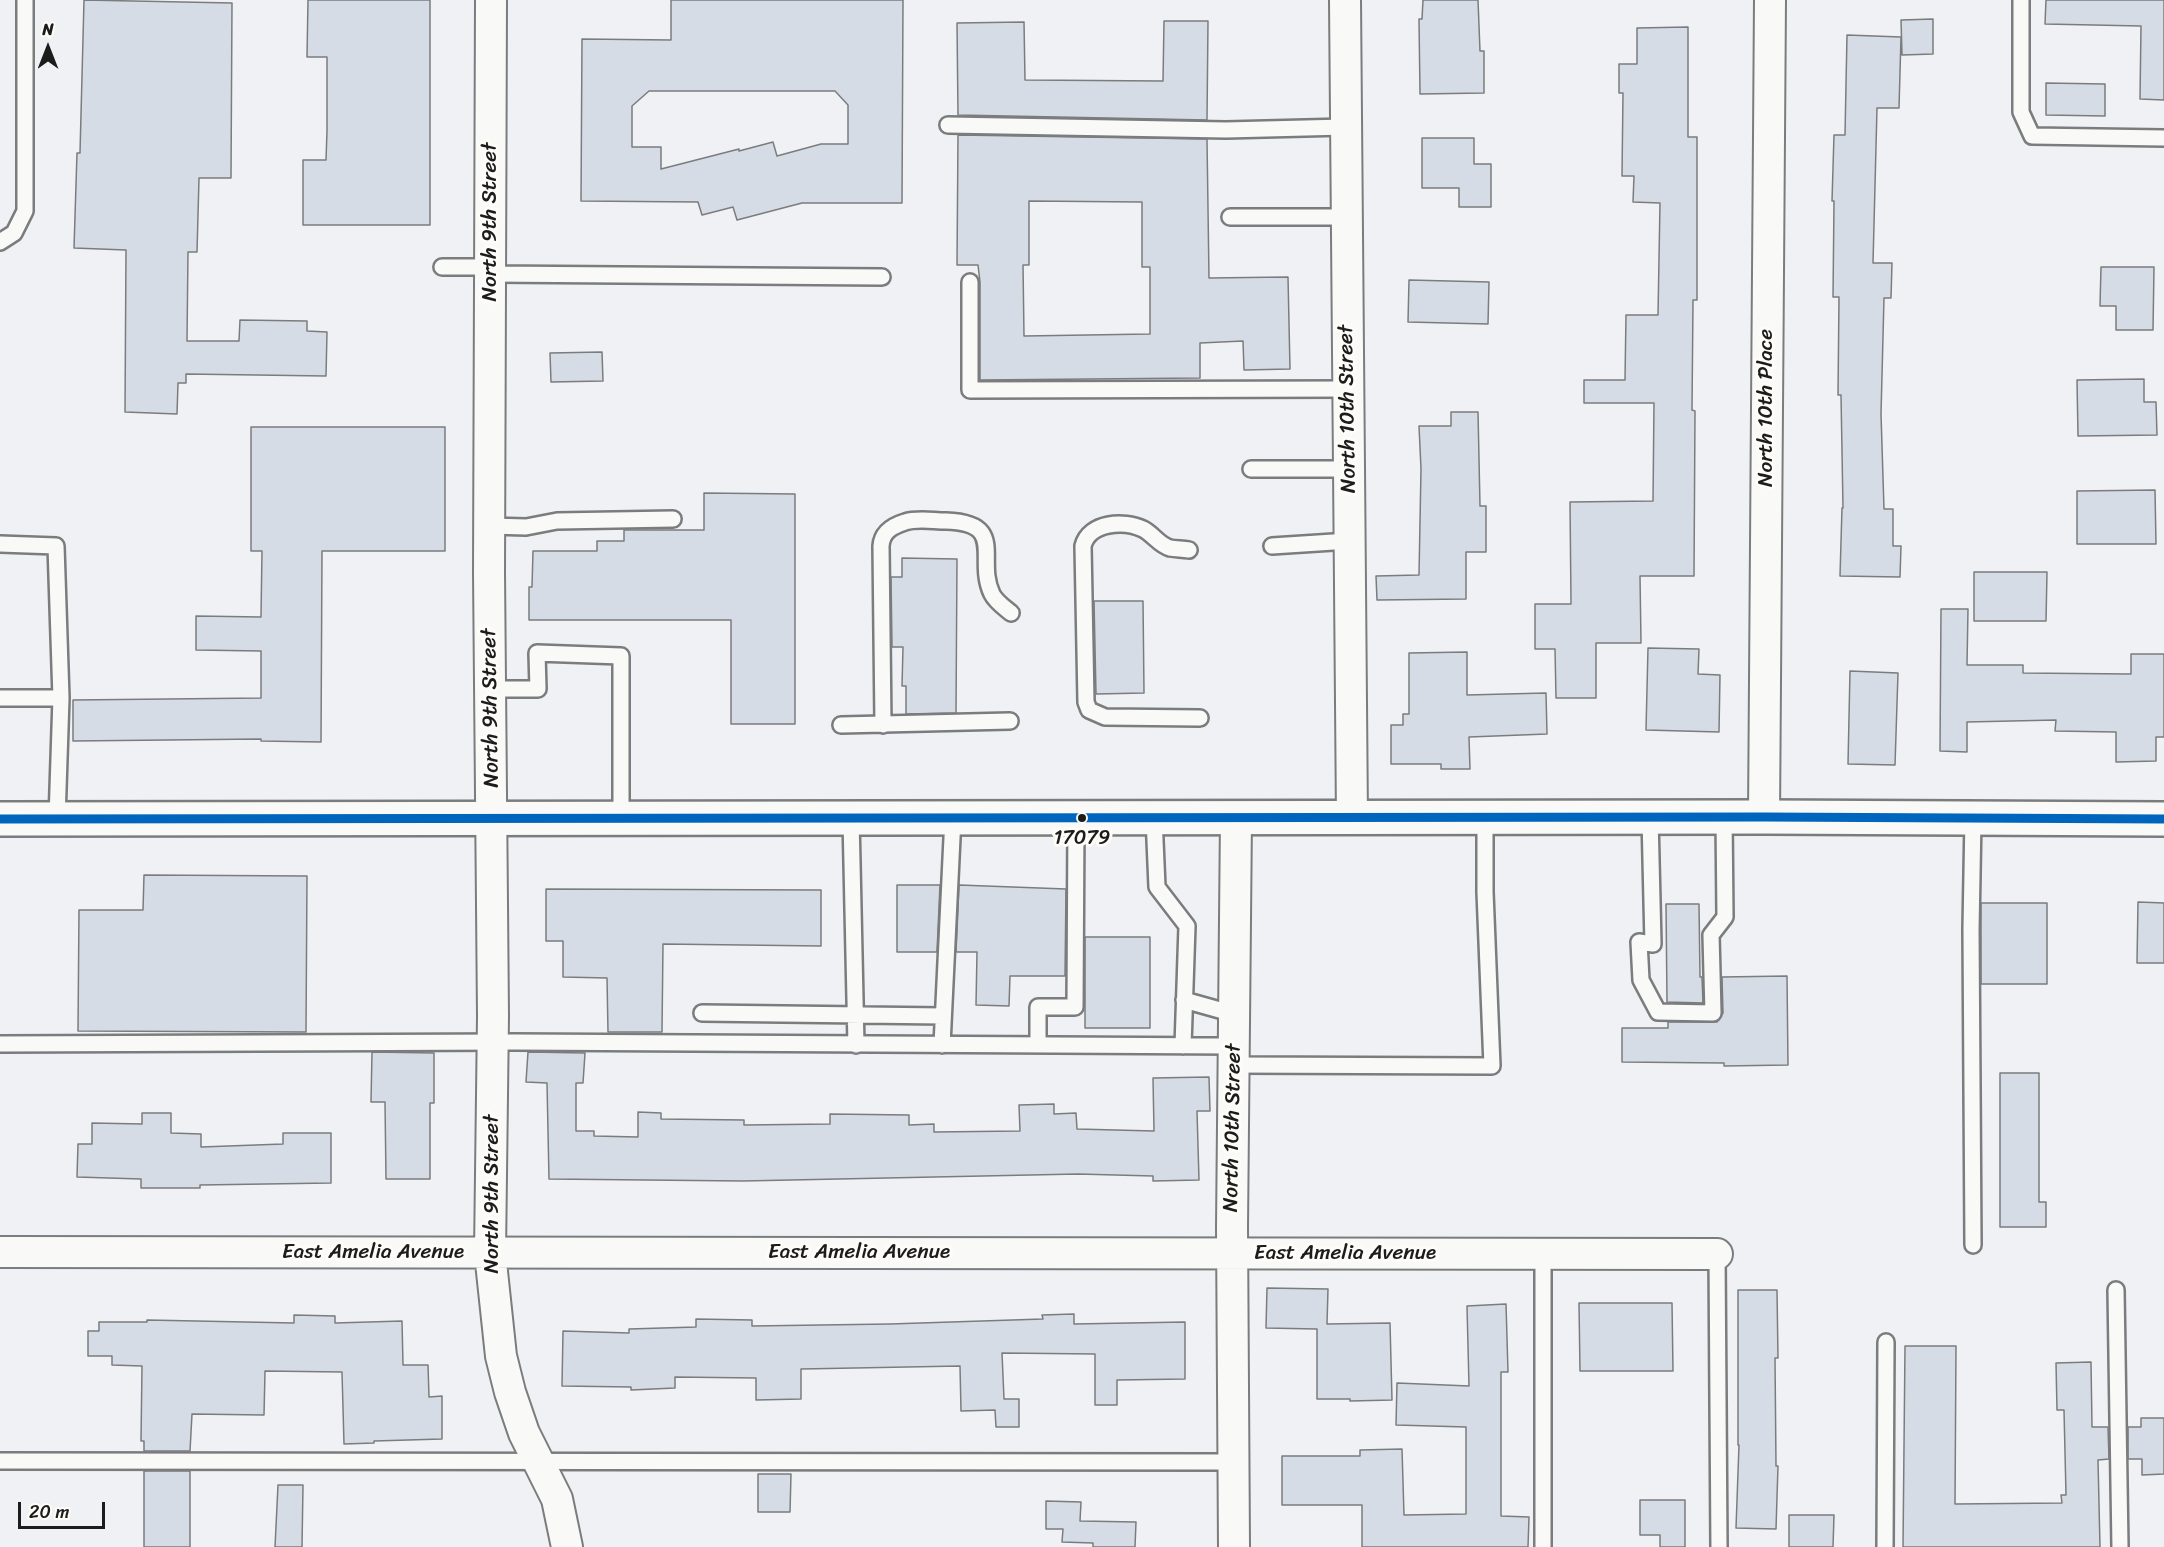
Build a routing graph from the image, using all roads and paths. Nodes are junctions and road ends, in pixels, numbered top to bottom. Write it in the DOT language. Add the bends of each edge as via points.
graph roads {
  1 [pos="26,0"];
  2 [pos="491,0"];
  3 [pos="1345,0"];
  4 [pos="1770,0"];
  5 [pos="2021,0"];
  6 [pos="948,125"];
  7 [pos="1345,127"];
  8 [pos="2164,138"];
  9 [pos="1230,217"];
  10 [pos="1346,217"];
  11 [pos="0,242"];
  12 [pos="442,267"];
  13 [pos="491,271"];
  14 [pos="882,277"];
  15 [pos="970,282"];
  16 [pos="1348,389"];
  17 [pos="1251,469"];
  18 [pos="1348,469"];
  19 [pos="673,519"];
  20 [pos="490,526"];
  21 [pos="1349,542"];
  22 [pos="0,543"];
  23 [pos="1272,546"];
  24 [pos="1189,550"];
  25 [pos="1011,614"];
  26 [pos="491,689"];
  27 [pos="0,698"];
  28 [pos="61,698"];
  29 [pos="1200,717"];
  30 [pos="1010,721"];
  31 [pos="841,725"];
  32 [pos="883,725"];
  33 [pos="953,817"];
  34 [pos="1077,817"];
  35 [pos="1154,817"];
  36 [pos="1236,817"];
  37 [pos="1485,817"];
  38 [pos="1650,817"];
  39 [pos="1724,817"];
  40 [pos="1764,817"];
  41 [pos="492,818"];
  42 [pos="621,818"];
  43 [pos="851,818"];
  44 [pos="1352,818"];
  45 [pos="1973,818"];
  46 [pos="0,819"];
  47 [pos="57,819"];
  48 [pos="2164,819"];
  49 [pos="1184,1000"];
  50 [pos="702,1013"];
  51 [pos="1234,1014"];
  52 [pos="855,1015"];
  53 [pos="943,1016"];
  54 [pos="493,1042"];
  55 [pos="0,1044"];
  56 [pos="856,1045"];
  57 [pos="942,1045"];
  58 [pos="1038,1045"];
  59 [pos="1183,1046"];
  60 [pos="1234,1056"];
  61 [pos="1973,1245"];
  62 [pos="0,1252"];
  63 [pos="490,1253"];
  64 [pos="1232,1254"];
  65 [pos="1543,1254"];
  66 [pos="1717,1254"];
  67 [pos="2116,1290"];
  68 [pos="1886,1342"];
  69 [pos="0,1461"];
  70 [pos="538,1462"];
  71 [pos="1233,1462"];
  72 [pos="567,1547"];
  73 [pos="1234,1547"];
  74 [pos="1543,1547"];
  75 [pos="1719,1547"];
  76 [pos="1885,1547"];
  77 [pos="2120,1547"];
  1 -- 11 [label="lane" via="25,211 14,233"];
  2 -- 13 [label="street, North 9th Street"];
  3 -- 7 [label="street, North 10th Street"];
  4 -- 40 [label="street, North 10th Place"];
  5 -- 8 [label="lane" via="2021,112 2032,136"];
  6 -- 7 [label="lane" via="1226,130"];
  7 -- 10 [label="street, North 10th Street"];
  9 -- 10 [label="lane"];
  10 -- 16 [label="street, North 10th Street"];
  12 -- 13 [label="lane"];
  13 -- 14 [label="lane"];
  13 -- 20 [label="street, North 9th Street"];
  15 -- 16 [label="lane" via="970,390"];
  16 -- 18 [label="street, North 10th Street"];
  17 -- 18 [label="lane"];
  18 -- 21 [label="street, North 10th Street"];
  19 -- 20 [label="lane"];
  20 -- 26 [label="street, North 9th Street"];
  21 -- 23 [label="lane"];
  21 -- 44 [label="street, North 10th Street"];
  22 -- 28 [label="lane" via="56,546"];
  24 -- 29 [label="lane" via="1170,548 1143,530 1124,525 1099,527 1085,538 1086,702 1089,710 1105,717"];
  25 -- 32 [label="lane" via="991,592 984,534 976,527 951,521 911,520 886,532 881,546"];
  26 -- 41 [label="street, North 9th Street"];
  26 -- 42 [label="lane" via="538,689 537,653 621,656"];
  27 -- 28 [label="lane"];
  28 -- 47 [label="lane"];
  30 -- 32 [label="lane"];
  31 -- 32 [label="lane"];
  33 -- 34 [label="main road"];
  33 -- 43 [label="main road"];
  33 -- 53 [label="lane"];
  34 -- 35 [label="main road"];
  34 -- 58 [label="lane" via="1075,1007 1038,1007"];
  35 -- 36 [label="main road"];
  35 -- 49 [label="lane" via="1157,887 1187,926"];
  36 -- 44 [label="main road"];
  36 -- 51 [label="street, North 10th Street"];
  37 -- 38 [label="main road"];
  37 -- 44 [label="main road"];
  37 -- 60 [label="lane" via="1492,1066"];
  38 -- 39 [label="main road"];
  38 -- 39 [label="lane" via="1653,944 1639,942 1641,980 1658,1012 1713,1013 1711,935 1725,916"];
  39 -- 40 [label="main road"];
  40 -- 45 [label="main road"];
  41 -- 42 [label="main road"];
  41 -- 47 [label="main road"];
  41 -- 54 [label="street, North 9th Street"];
  42 -- 43 [label="main road"];
  43 -- 52 [label="lane"];
  45 -- 48 [label="main road"];
  45 -- 61 [label="lane"];
  46 -- 47 [label="main road"];
  49 -- 51 [label="lane"];
  49 -- 59 [label="lane"];
  50 -- 52 [label="lane"];
  51 -- 60 [label="street, North 10th Street"];
  52 -- 53 [label="lane"];
  52 -- 56 [label="lane"];
  53 -- 57 [label="lane"];
  54 -- 55 [label="lane"];
  54 -- 56 [label="lane"];
  54 -- 63 [label="street, North 9th Street"];
  56 -- 57 [label="lane"];
  57 -- 58 [label="lane"];
  58 -- 59 [label="lane"];
  59 -- 60 [label="lane"];
  60 -- 64 [label="street, North 10th Street"];
  62 -- 63 [label="street, East Amelia Avenue"];
  63 -- 64 [label="street, East Amelia Avenue"];
  63 -- 70 [label="street, North 9th Street" via="501,1356 524,1433"];
  64 -- 65 [label="street, East Amelia Avenue"];
  64 -- 71 [label="street, North 10th Street"];
  65 -- 66 [label="street, East Amelia Avenue"];
  65 -- 74 [label="lane"];
  66 -- 75 [label="lane"];
  67 -- 77 [label="lane"];
  68 -- 76 [label="lane"];
  69 -- 70 [label="lane"];
  70 -- 71 [label="lane"];
  70 -- 72 [label="street, North 9th Street" via="556,1499"];
  71 -- 73 [label="street, North 10th Street"];
}
